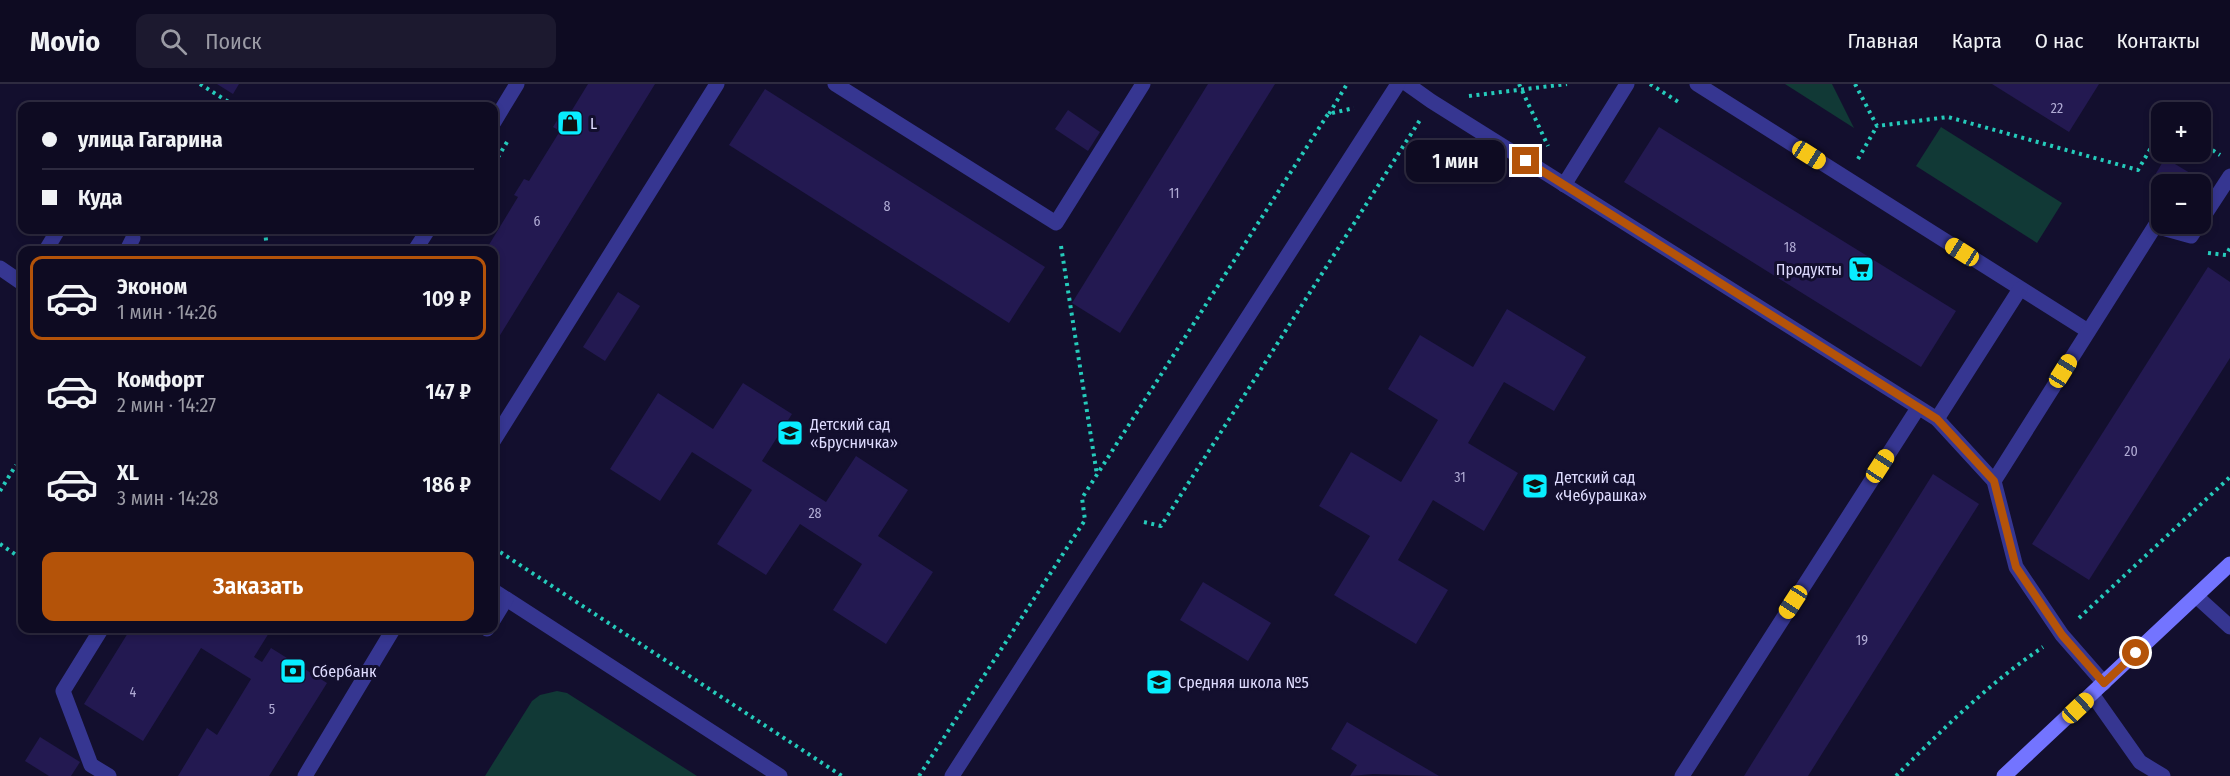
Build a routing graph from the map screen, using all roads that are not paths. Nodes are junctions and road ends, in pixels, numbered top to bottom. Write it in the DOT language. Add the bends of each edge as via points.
graph roads {
  1 [pos="517,84"];
  2 [pos="717,84"];
  3 [pos="835,84"];
  4 [pos="1143,84"];
  5 [pos="1398,84"];
  6 [pos="1407,84"];
  7 [pos="1627,84"];
  8 [pos="1697,84"];
  9 [pos="498,115"];
  10 [pos="2230,176"];
  11 [pos="1564,185"];
  12 [pos="2211,206"];
  13 [pos="2151,232"];
  14 [pos="0,268"];
  15 [pos="18,280"];
  16 [pos="2020,289"];
  17 [pos="2088,331"];
  18 [pos="1917,408"];
  19 [pos="1937,419"];
  20 [pos="498,434"];
  21 [pos="1994,481"];
  22 [pos="2230,564"];
  23 [pos="500,595"];
  24 [pos="2196,596"];
  25 [pos="2230,627"];
  26 [pos="99,633"];
  27 [pos="391,633"];
  28 [pos="2104,683"];
  29 [pos="2092,694"];
  30 [pos="109,776"];
  31 [pos="305,776"];
  32 [pos="780,776"];
  33 [pos="952,776"];
  34 [pos="1682,776"];
  35 [pos="2004,776"];
  36 [pos="2163,776"];
  1 -- 9 [label="lane"];
  2 -- 20 [label="lane"];
  3 -- 4 [label="lane" via="1056,223"];
  5 -- 33 [label="lane"];
  6 -- 11 [label="lane"];
  7 -- 11 [label="lane"];
  8 -- 16 [label="lane"];
  10 -- 12 [label="lane"];
  11 -- 18 [label="lane"];
  13 -- 17 [label="lane"];
  14 -- 15 [label="lane"];
  16 -- 17 [label="lane"];
  16 -- 19 [label="lane"];
  17 -- 21 [label="lane"];
  18 -- 19 [label="lane"];
  18 -- 34 [label="lane"];
  19 -- 21 [label="lane"];
  21 -- 28 [label="lane" via="2016,567 2062,635"];
  22 -- 24 [label="main road"];
  23 -- 32 [label="lane"];
  24 -- 25 [label="lane"];
  24 -- 28 [label="main road"];
  26 -- 30 [label="lane" via="63,691 91,765"];
  27 -- 31 [label="lane"];
  28 -- 29 [label="main road"];
  29 -- 35 [label="main road"];
  29 -- 36 [label="lane" via="2140,762"];
}
